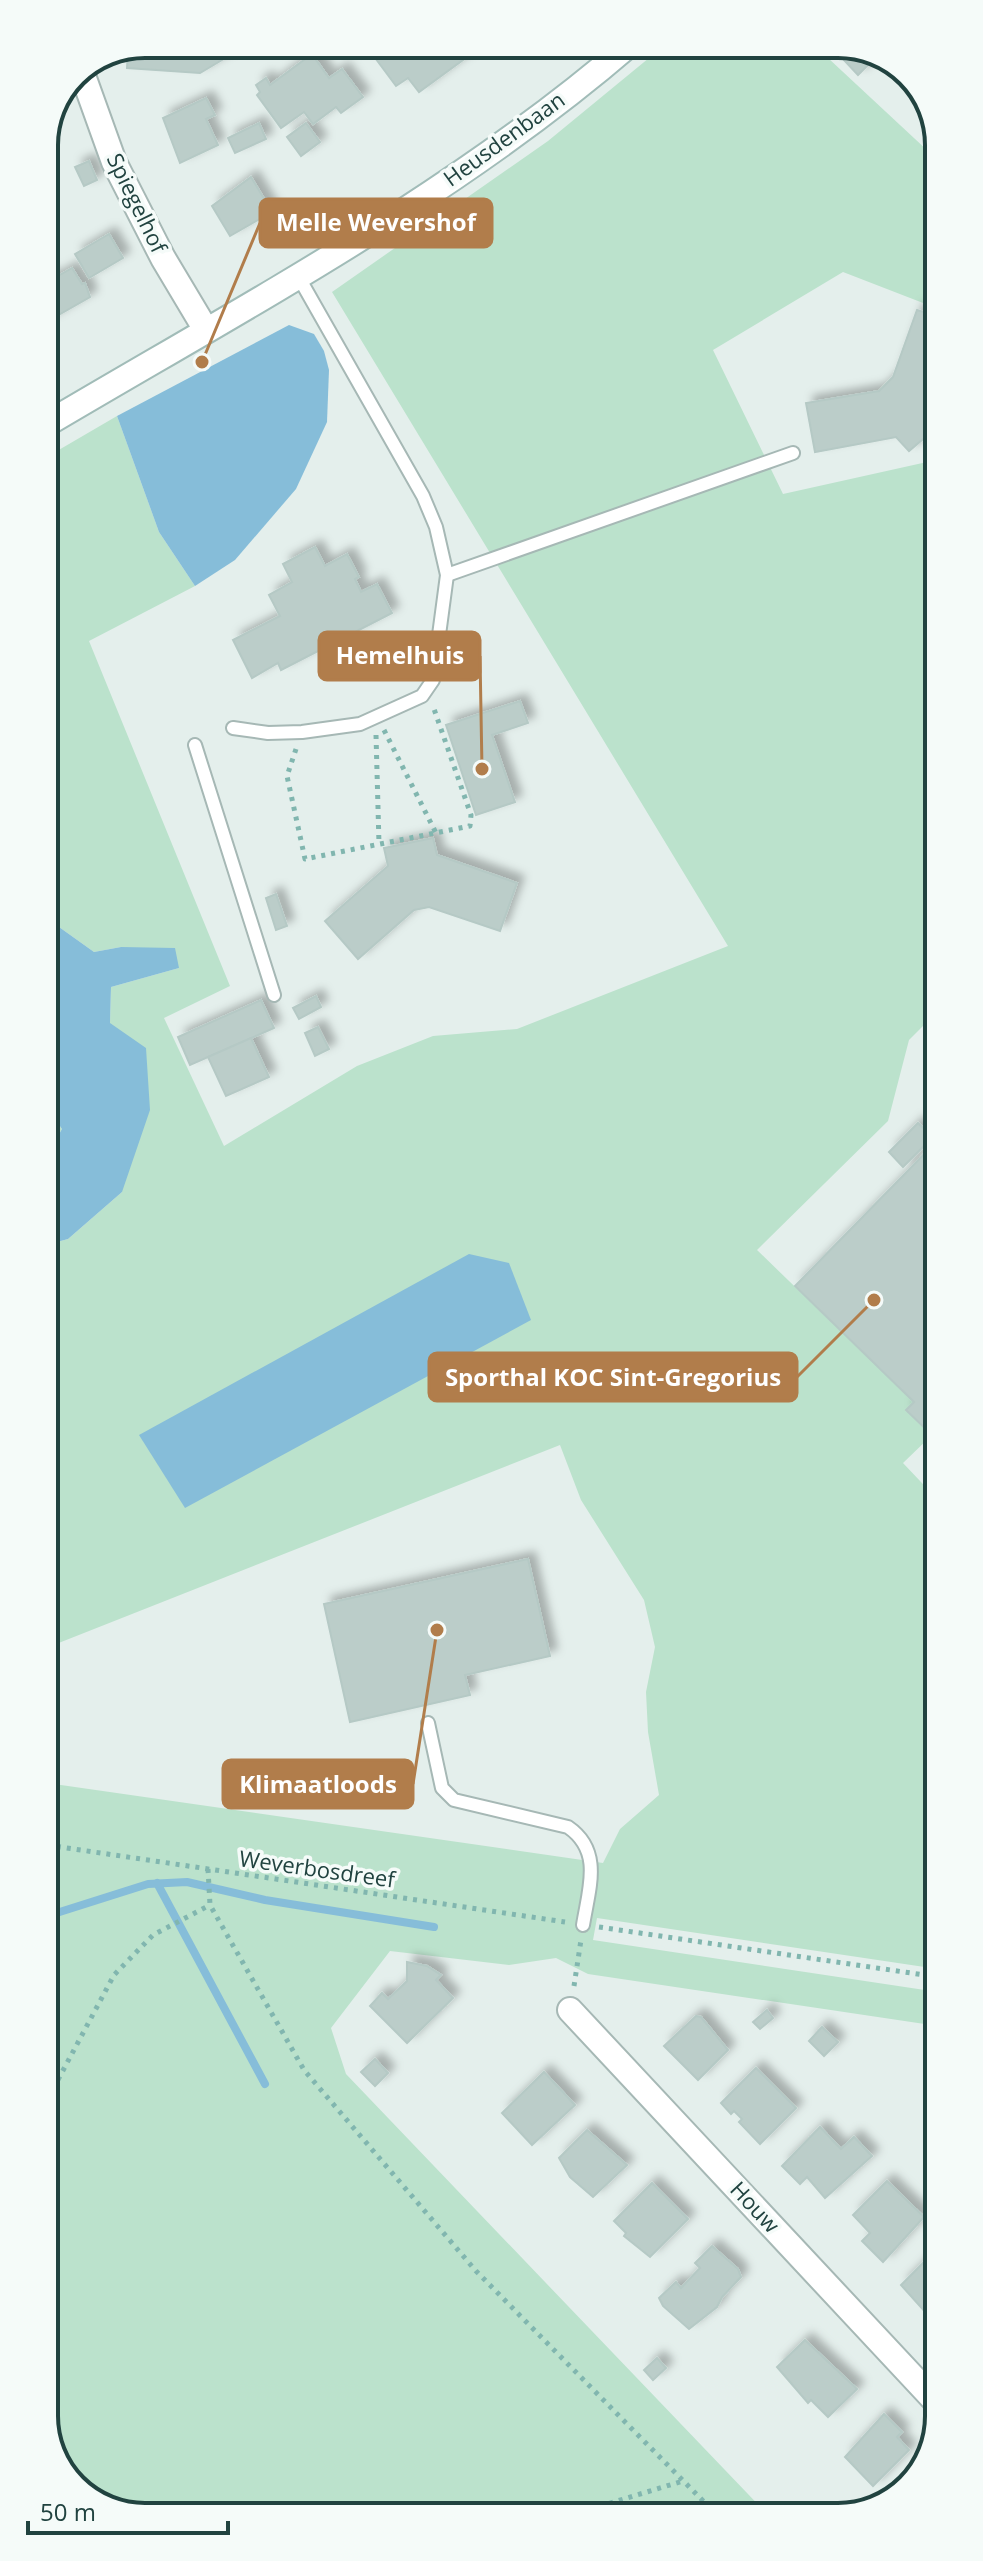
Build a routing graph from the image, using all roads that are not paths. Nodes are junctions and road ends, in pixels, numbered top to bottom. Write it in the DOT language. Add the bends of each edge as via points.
graph roads {
  1 [pos="612,58"];
  2 [pos="85,81"];
  3 [pos="298,276"];
  4 [pos="206,330"];
  5 [pos="58,417"];
  6 [pos="793,453"];
  7 [pos="447,575"];
  8 [pos="233,728"];
  9 [pos="195,745"];
  10 [pos="274,995"];
  11 [pos="428,1723"];
  12 [pos="583,1925"];
  13 [pos="570,2010"];
  14 [pos="925,2390"];
  1 -- 3 [label="street, Heusdenbaan" via="464,170"];
  2 -- 4 [label="street, Spiegelhof" via="114,162"];
  3 -- 4 [label="street, Heusdenbaan"];
  3 -- 7 [label="lane" via="423,496"];
  4 -- 5 [label="street, Heusdenbaan"];
  6 -- 7 [label="lane"];
  7 -- 8 [label="lane" via="433,680 422,696 360,724 302,732"];
  9 -- 10 [label="lane"];
  11 -- 12 [label="lane" via="442,1788 454,1800 568,1827 582,1837 592,1865"];
  13 -- 14 [label="street, Houw"];
}
